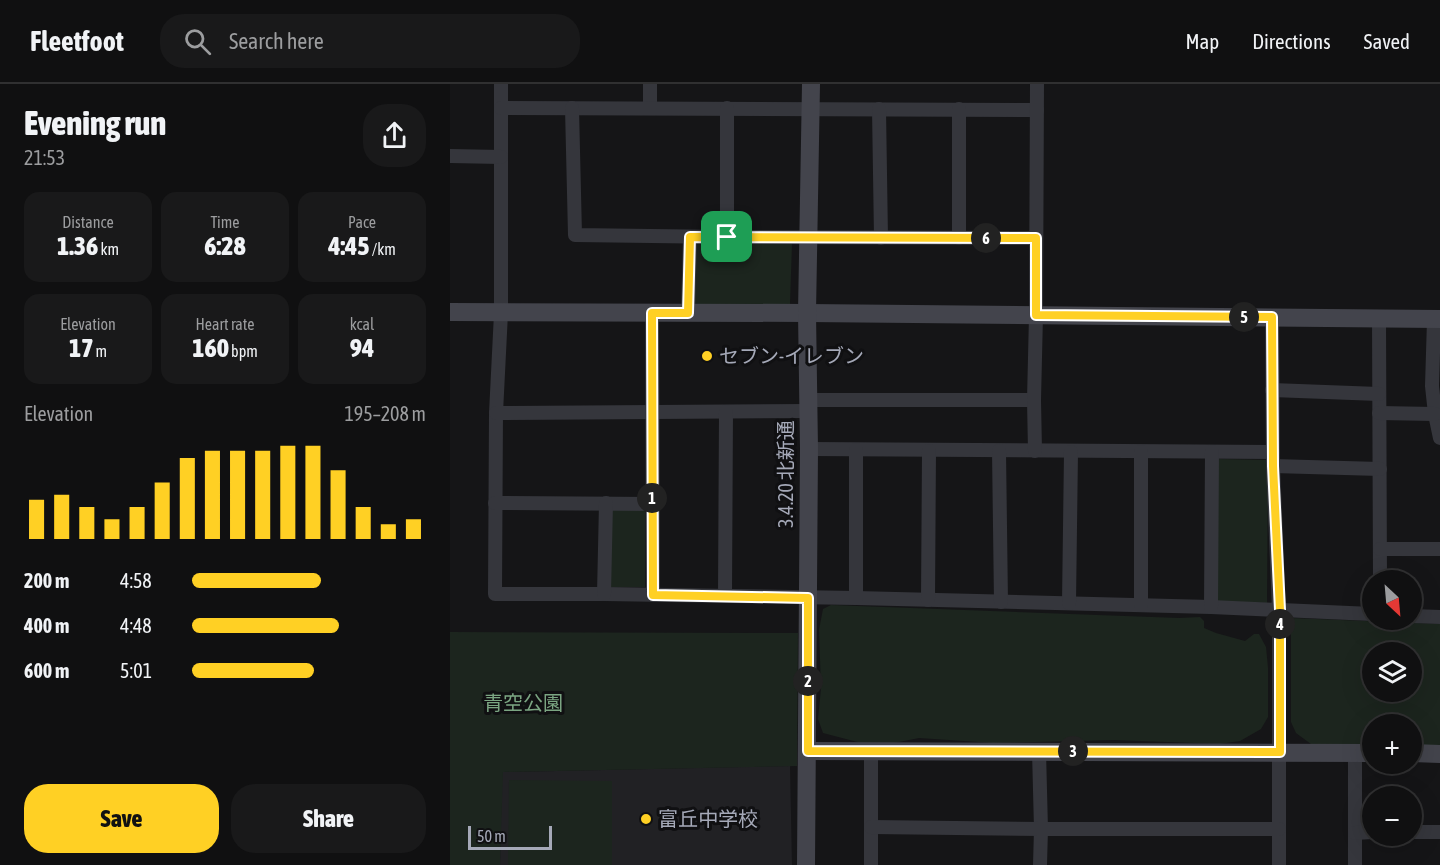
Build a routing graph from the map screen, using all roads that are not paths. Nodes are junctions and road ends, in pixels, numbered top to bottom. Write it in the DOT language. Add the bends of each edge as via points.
graph roads {
  1 [pos="501,84"];
  2 [pos="650,84"];
  3 [pos="811,84"];
  4 [pos="1037,84"];
  5 [pos="501,108"];
  6 [pos="572,108"];
  7 [pos="650,108"];
  8 [pos="727,108"];
  9 [pos="811,109"];
  10 [pos="879,109"];
  11 [pos="959,109"];
  12 [pos="1037,110"];
  13 [pos="450,156"];
  14 [pos="501,158"];
  15 [pos="690,237"];
  16 [pos="727,237"];
  17 [pos="809,237"];
  18 [pos="881,238"];
  19 [pos="959,238"];
  20 [pos="1036,238"];
  21 [pos="450,312"];
  22 [pos="501,313"];
  23 [pos="652,313"];
  24 [pos="688,313"];
  25 [pos="807,313"];
  26 [pos="1036,315"];
  27 [pos="1272,317"];
  28 [pos="1379,318"];
  29 [pos="1437,320"];
  30 [pos="1272,390"];
  31 [pos="1379,394"];
  32 [pos="1034,400"];
  33 [pos="808,406"];
  34 [pos="652,412"];
  35 [pos="726,412"];
  36 [pos="496,413"];
  37 [pos="1379,413"];
  38 [pos="1435,414"];
  39 [pos="1440,438"];
  40 [pos="809,449"];
  41 [pos="856,450"];
  42 [pos="929,451"];
  43 [pos="999,451"];
  44 [pos="1035,451"];
  45 [pos="1071,452"];
  46 [pos="1141,452"];
  47 [pos="1212,452"];
  48 [pos="1273,459"];
  49 [pos="1380,469"];
  50 [pos="495,503"];
  51 [pos="606,503"];
  52 [pos="652,504"];
  53 [pos="1380,549"];
  54 [pos="1440,549"];
  55 [pos="1380,570"];
  56 [pos="604,594"];
  57 [pos="653,595"];
  58 [pos="725,596"];
  59 [pos="808,598"];
  60 [pos="856,598"];
  61 [pos="928,600"];
  62 [pos="1001,602"];
  63 [pos="1069,603"];
  64 [pos="1141,605"];
  65 [pos="1211,607"];
  66 [pos="1280,610"];
  67 [pos="1362,614"];
  68 [pos="1422,616"];
  69 [pos="1440,617"];
  70 [pos="808,751"];
  71 [pos="871,751"];
  72 [pos="1039,751"];
  73 [pos="1280,752"];
  74 [pos="1362,752"];
  75 [pos="1422,753"];
  76 [pos="1440,754"];
  77 [pos="1362,770"];
  78 [pos="871,827"];
  79 [pos="1041,829"];
  80 [pos="1279,829"];
  81 [pos="1355,832"];
  82 [pos="1362,832"];
  83 [pos="1422,832"];
  84 [pos="1440,832"];
  85 [pos="806,865"];
  86 [pos="871,865"];
  87 [pos="1040,865"];
  88 [pos="1279,865"];
  89 [pos="1355,865"];
  1 -- 5 [label="street"];
  2 -- 7 [label="street"];
  3 -- 9 [label="street, 3.4.20 北新通"];
  4 -- 12 [label="street"];
  5 -- 6 [label="street"];
  5 -- 14 [label="street"];
  6 -- 7 [label="street"];
  6 -- 15 [label="street" via="575,235"];
  7 -- 8 [label="street"];
  8 -- 9 [label="street"];
  8 -- 16 [label="street"];
  9 -- 10 [label="street"];
  9 -- 17 [label="street, 3.4.20 北新通"];
  10 -- 11 [label="street"];
  10 -- 18 [label="street"];
  11 -- 12 [label="street"];
  11 -- 19 [label="street"];
  12 -- 20 [label="street"];
  13 -- 14 [label="street"];
  14 -- 22 [label="street"];
  15 -- 16 [label="street"];
  15 -- 24 [label="street"];
  16 -- 17 [label="street"];
  17 -- 18 [label="street"];
  17 -- 25 [label="street, 3.4.20 北新通"];
  18 -- 19 [label="street"];
  19 -- 20 [label="street"];
  20 -- 26 [label="street"];
  21 -- 22 [label="street"];
  22 -- 23 [label="street"];
  22 -- 36 [label="street"];
  23 -- 24 [label="street"];
  23 -- 34 [label="street"];
  24 -- 25 [label="street"];
  25 -- 26 [label="street"];
  25 -- 33 [label="street, 3.4.20 北新通"];
  26 -- 27 [label="street"];
  26 -- 32 [label="street"];
  27 -- 28 [label="street"];
  27 -- 30 [label="street"];
  28 -- 29 [label="street"];
  28 -- 31 [label="street"];
  29 -- 38 [label="street" via="1432,386"];
  30 -- 31 [label="street"];
  30 -- 48 [label="street"];
  31 -- 37 [label="street"];
  32 -- 33 [label="street"];
  32 -- 44 [label="street"];
  33 -- 35 [label="street"];
  33 -- 40 [label="street, 3.4.20 北新通"];
  34 -- 35 [label="street"];
  34 -- 36 [label="street"];
  34 -- 52 [label="street"];
  35 -- 58 [label="street"];
  36 -- 50 [label="street"];
  37 -- 38 [label="street"];
  37 -- 49 [label="street"];
  38 -- 39 [label="street"];
  40 -- 41 [label="street"];
  40 -- 59 [label="street, 3.4.20 北新通"];
  41 -- 42 [label="street"];
  41 -- 60 [label="street"];
  42 -- 43 [label="street"];
  42 -- 61 [label="street"];
  43 -- 44 [label="street"];
  43 -- 62 [label="street"];
  44 -- 45 [label="street"];
  45 -- 46 [label="street"];
  45 -- 63 [label="street"];
  46 -- 47 [label="street"];
  46 -- 64 [label="street"];
  47 -- 48 [label="street"];
  47 -- 65 [label="street"];
  48 -- 49 [label="street"];
  48 -- 66 [label="street"];
  49 -- 53 [label="street"];
  50 -- 51 [label="street"];
  50 -- 56 [label="street" via="495,594"];
  51 -- 52 [label="street"];
  51 -- 56 [label="street"];
  52 -- 57 [label="street"];
  53 -- 54 [label="street"];
  53 -- 55 [label="street"];
  56 -- 57 [label="street"];
  57 -- 58 [label="street"];
  58 -- 59 [label="street"];
  59 -- 60 [label="street"];
  59 -- 70 [label="street, 3.4.20 北新通"];
  60 -- 61 [label="street"];
  61 -- 62 [label="street"];
  62 -- 63 [label="street"];
  63 -- 64 [label="street"];
  64 -- 65 [label="street"];
  65 -- 66 [label="street"];
  66 -- 67 [label="street"];
  66 -- 73 [label="street"];
  68 -- 69 [label="street"];
  70 -- 71 [label="street"];
  70 -- 85 [label="street, 3.4.20 北新通"];
  71 -- 72 [label="street"];
  71 -- 78 [label="street"];
  72 -- 73 [label="street"];
  72 -- 79 [label="street"];
  73 -- 74 [label="street"];
  73 -- 80 [label="street"];
  75 -- 76 [label="street"];
  77 -- 81 [label="street"];
  78 -- 79 [label="street"];
  78 -- 86 [label="street"];
  79 -- 80 [label="street"];
  79 -- 87 [label="street"];
  80 -- 88 [label="street"];
  81 -- 82 [label="street"];
  81 -- 89 [label="street"];
  83 -- 84 [label="street"];
}
